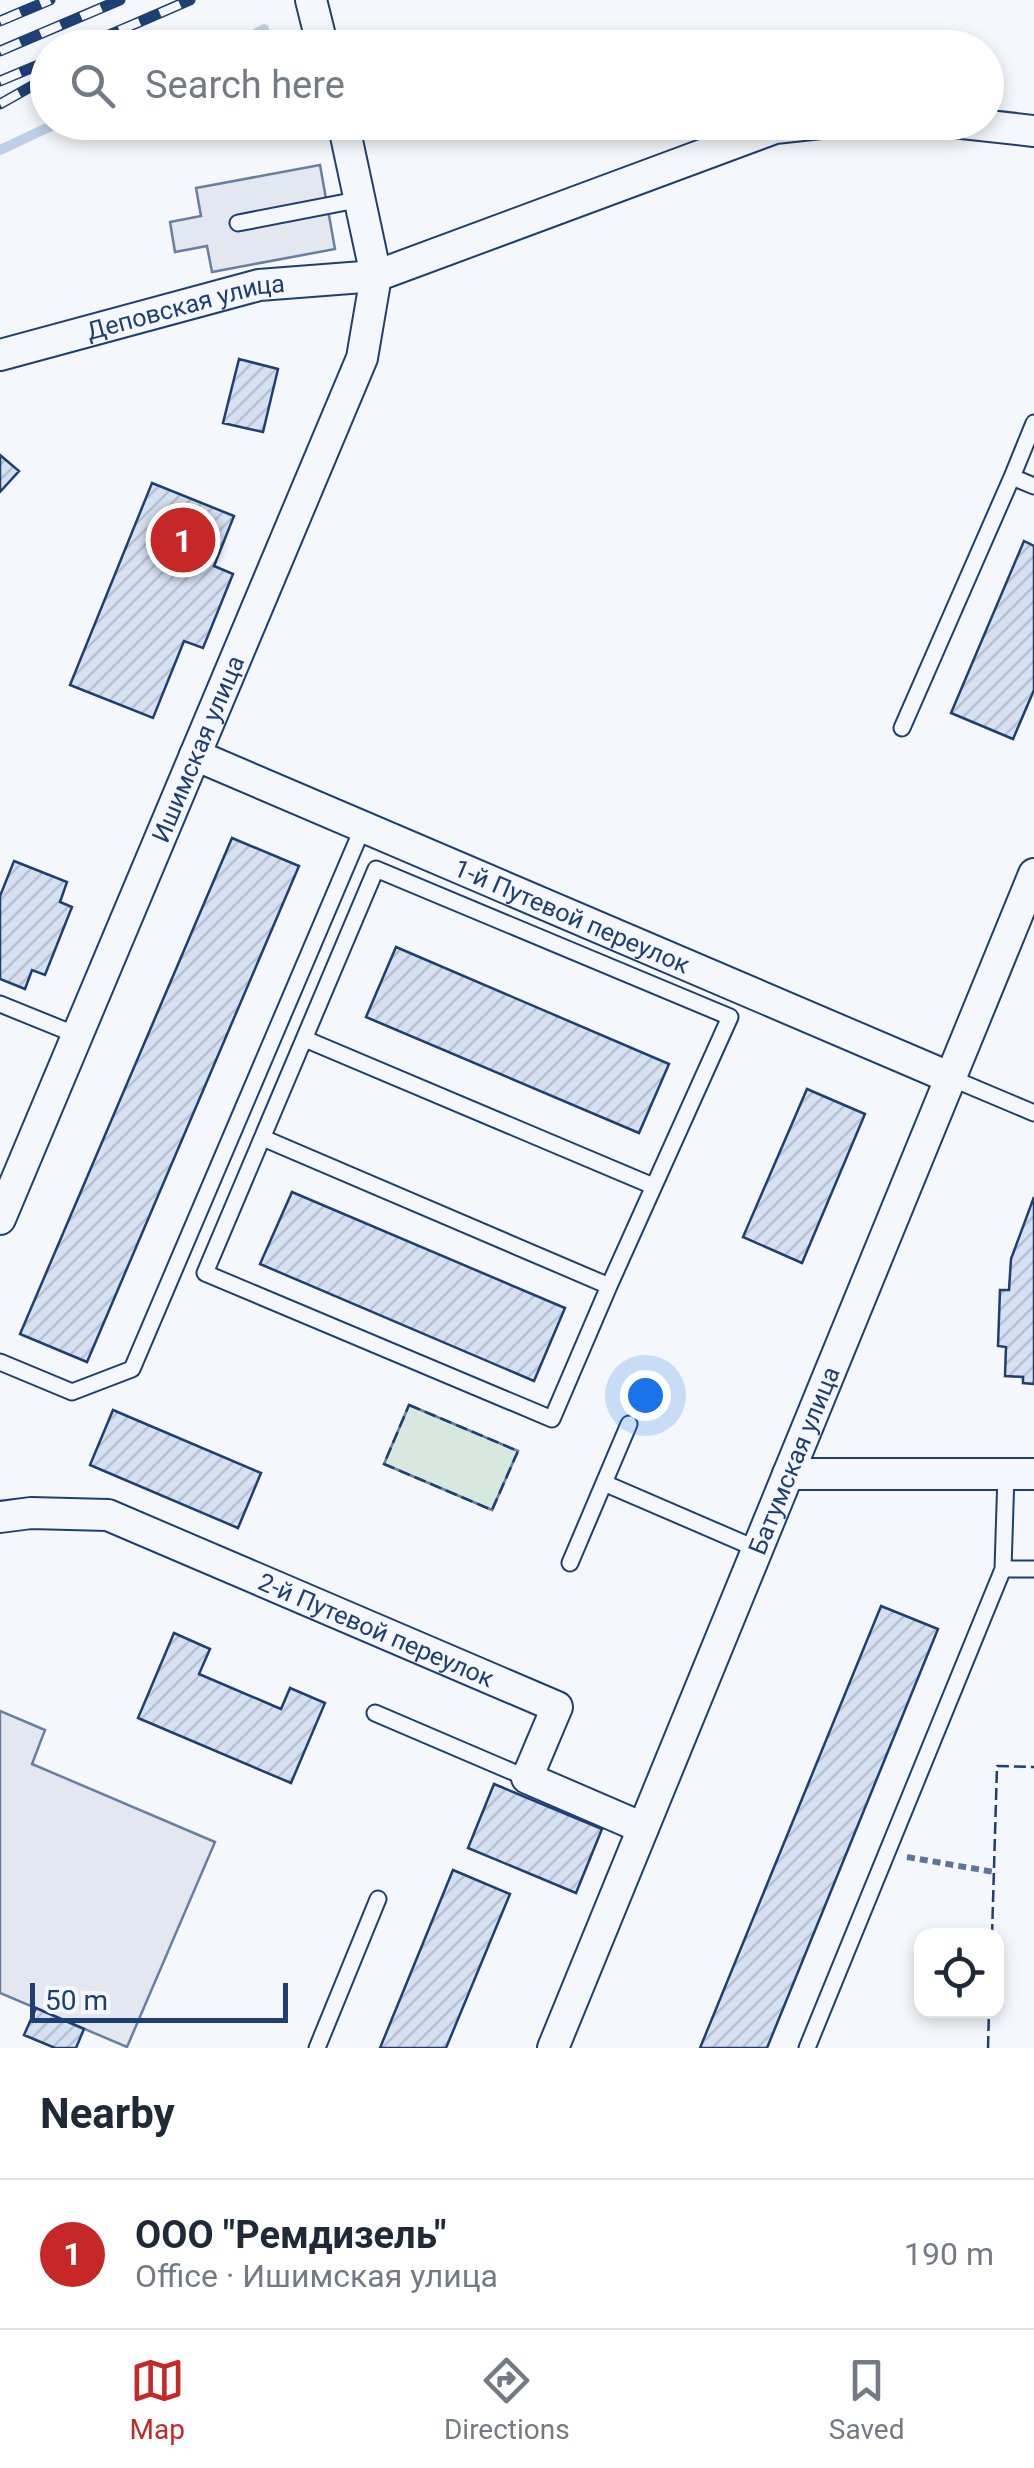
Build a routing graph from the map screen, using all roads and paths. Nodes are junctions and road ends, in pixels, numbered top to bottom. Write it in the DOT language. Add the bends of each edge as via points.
graph roads {
  1 [pos="311,0"];
  2 [pos="318,30"];
  3 [pos="1004,128"];
  4 [pos="1034,131"];
  5 [pos="348,140"];
  6 [pos="744,140"];
  7 [pos="363,199"];
  8 [pos="238,223"];
  9 [pos="376,276"];
  10 [pos="0,356"];
  11 [pos="1034,423"];
  12 [pos="1012,477"];
  13 [pos="1034,486"];
  14 [pos="902,728"];
  15 [pos="194,755"];
  16 [pos="363,827"];
  17 [pos="350,857"];
  18 [pos="376,869"];
  19 [pos="1034,874"];
  20 [pos="0,1004"];
  21 [pos="79,1036"];
  22 [pos="305,1039"];
  23 [pos="951,1078"];
  24 [pos="1034,1113"];
  25 [pos="263,1138"];
  26 [pos="653,1186"];
  27 [pos="0,1219"];
  28 [pos="609,1286"];
  29 [pos="0,1362"];
  30 [pos="629,1424"];
  31 [pos="788,1474"];
  32 [pos="1020,1474"];
  33 [pos="604,1483"];
  34 [pos="0,1517"];
  35 [pos="758,1549"];
  36 [pos="570,1562"];
  37 [pos="1003,1569"];
  38 [pos="1034,1569"];
  39 [pos="375,1713"];
  40 [pos="527,1778"];
  41 [pos="643,1828"];
  42 [pos="886,1854"];
  43 [pos="994,1872"];
  44 [pos="378,1900"];
  45 [pos="317,2048"];
  46 [pos="553,2048"];
  47 [pos="807,2048"];
  1 -- 2 [label="street"];
  3 -- 4 [label="street"];
  5 -- 7 [label="street, Ишимская улица"];
  6 -- 9 [label="street, Деповская улица"];
  7 -- 8 [label="lane"];
  7 -- 9 [label="street, Ишимская улица"];
  9 -- 10 [label="street, Деповская улица" via="259,284"];
  9 -- 15 [label="street, Ишимская улица" via="362,358"];
  11 -- 12 [label="lane"];
  12 -- 13 [label="lane"];
  12 -- 14 [label="lane"];
  15 -- 16 [label="street, 1-й Путевой переулок"];
  15 -- 21 [label="street, Ишимская улица"];
  16 -- 17 [label="lane"];
  16 -- 23 [label="street, 1-й Путевой переулок"];
  17 -- 18 [label="lane"];
  17 -- 29 [label="lane" via="132,1369 72,1392"];
  18 -- 22 [label="lane"];
  18 -- 26 [label="lane" via="730,1017"];
  19 -- 23 [label="street, Батумская улица"];
  20 -- 21 [label="lane"];
  21 -- 27 [label="street, Ишимская улица"];
  22 -- 25 [label="lane"];
  22 -- 26 [label="lane"];
  23 -- 24 [label="lane"];
  23 -- 31 [label="street, Батумская улица"];
  25 -- 28 [label="lane"];
  25 -- 28 [label="lane" via="204,1272 552,1419"];
  26 -- 28 [label="lane"];
  30 -- 33 [label="lane"];
  31 -- 32 [label="street"];
  31 -- 35 [label="street, Батумская улица"];
  32 -- 37 [label="lane"];
  33 -- 35 [label="lane"];
  33 -- 36 [label="lane"];
  34 -- 40 [label="street, 2-й Путевой переулок" via="108,1515 558,1707"];
  35 -- 41 [label="street, Батумская улица"];
  37 -- 38 [label="lane"];
  37 -- 42 [label="lane"];
  39 -- 40 [label="lane"];
  40 -- 41 [label="street"];
  41 -- 46 [label="street, Батумская улица"];
  42 -- 43 [label="path"];
  42 -- 47 [label="lane"];
  44 -- 45 [label="lane"];
}
